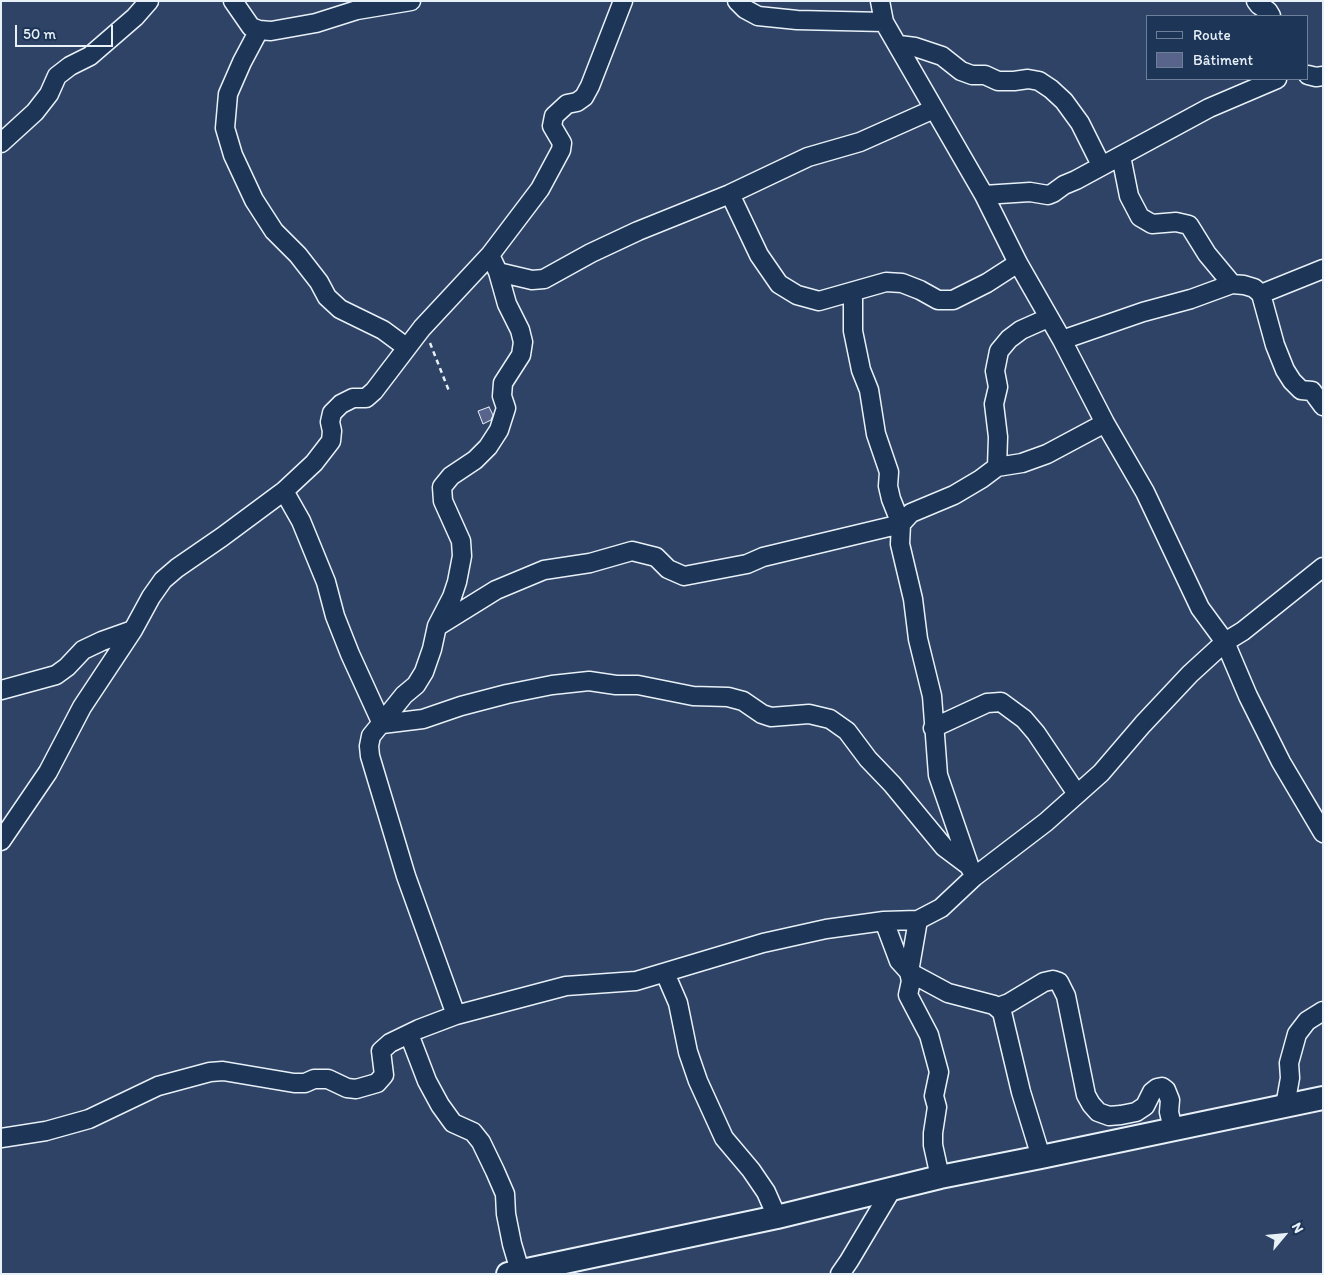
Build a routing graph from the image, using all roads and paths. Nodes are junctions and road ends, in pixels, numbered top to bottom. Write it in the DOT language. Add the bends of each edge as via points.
graph roads {
  1 [pos="149,1"];
  2 [pos="233,1"];
  3 [pos="411,1"];
  4 [pos="623,1"];
  5 [pos="737,1"];
  6 [pos="880,1"];
  7 [pos="1256,1"];
  8 [pos="1271,15"];
  9 [pos="884,22"];
  10 [pos="259,30"];
  11 [pos="899,45"];
  12 [pos="1309,75"];
  13 [pos="1323,76"];
  14 [pos="1275,80"];
  15 [pos="934,109"];
  16 [pos="1,143"];
  17 [pos="1121,156"];
  18 [pos="1101,165"];
  19 [pos="730,194"];
  20 [pos="984,195"];
  21 [pos="490,255"];
  22 [pos="1018,263"];
  23 [pos="1323,269"];
  24 [pos="498,272"];
  25 [pos="1232,284"];
  26 [pos="853,292"];
  27 [pos="1261,294"];
  28 [pos="1048,318"];
  29 [pos="422,328"];
  30 [pos="1062,340"];
  31 [pos="406,347"];
  32 [pos="449,391"];
  33 [pos="1323,406"];
  34 [pos="1105,423"];
  35 [pos="996,467"];
  36 [pos="284,491"];
  37 [pos="901,524"];
  38 [pos="1323,567"];
  39 [pos="437,626"];
  40 [pos="133,630"];
  41 [pos="1225,642"];
  42 [pos="1,690"];
  43 [pos="382,724"];
  44 [pos="933,728"];
  45 [pos="1077,794"];
  46 [pos="1323,833"];
  47 [pos="1,841"];
  48 [pos="971,871"];
  49 [pos="918,920"];
  50 [pos="884,921"];
  51 [pos="909,972"];
  52 [pos="665,973"];
  53 [pos="998,1008"];
  54 [pos="1323,1011"];
  55 [pos="456,1015"];
  56 [pos="409,1034"];
  57 [pos="1323,1098"];
  58 [pos="1285,1106"];
  59 [pos="1173,1129"];
  60 [pos="1,1138"];
  61 [pos="1041,1157"];
  62 [pos="940,1177"];
  63 [pos="892,1189"];
  64 [pos="777,1216"];
  65 [pos="514,1272"];
  66 [pos="840,1274"];
  1 -- 16 [label="street" via="90,56 57,76 49,94 35,112"];
  2 -- 10 [label="street" via="251,27"];
  3 -- 10 [label="street" via="357,10 316,23"];
  4 -- 21 [label="street" via="584,97 567,104 554,116 552,126 562,143 561,150 540,189"];
  5 -- 9 [label="street" via="758,16"];
  6 -- 9 [label="street"];
  7 -- 8 [label="street"];
  9 -- 11 [label="street"];
  10 -- 31 [label="street" via="228,94 225,128 236,163 274,231 298,255 328,297 340,309 383,330"];
  11 -- 15 [label="street"];
  11 -- 18 [label="street" via="942,56 961,71 972,75 998,81 1028,79 1051,89 1080,123"];
  12 -- 13 [label="street"];
  14 -- 17 [label="street" via="1209,108"];
  15 -- 19 [label="street" via="860,142 808,156"];
  15 -- 20 [label="street"];
  17 -- 18 [label="street"];
  17 -- 25 [label="street" via="1129,196 1140,217 1152,224 1176,222 1189,225 1207,254"];
  18 -- 20 [label="street" via="1048,195 1030,192"];
  19 -- 24 [label="street" via="638,231 544,279 532,280"];
  19 -- 26 [label="street" via="759,255 778,284 797,295 819,301"];
  20 -- 22 [label="street"];
  21 -- 24 [label="street"];
  21 -- 29 [label="street"];
  22 -- 26 [label="street" via="953,300 938,300 902,283 886,282"];
  22 -- 28 [label="street"];
  23 -- 27 [label="street"];
  24 -- 39 [label="street" via="507,304 520,330 523,342 521,355 503,383 502,396 506,408 499,430 488,447 442,487 443,501 461,541 462,556 452,597"];
  25 -- 27 [label="street" via="1254,288"];
  25 -- 30 [label="street"];
  26 -- 37 [label="street" via="853,331 861,370 889,472 891,499"];
  27 -- 33 [label="street" via="1285,370 1301,390 1312,391"];
  28 -- 30 [label="street"];
  28 -- 35 [label="street" via="1021,330 999,351 994,404 998,438"];
  29 -- 31 [label="street"];
  29 -- 32 [label="path"];
  30 -- 34 [label="street"];
  31 -- 36 [label="street" via="374,391 366,398 353,398 341,404 332,413 331,441 314,463"];
  34 -- 35 [label="street" via="1046,454 1022,463"];
  34 -- 41 [label="street" via="1145,492 1200,608"];
  35 -- 37 [label="street" via="954,495 911,513"];
  36 -- 40 [label="street" via="163,580"];
  36 -- 43 [label="street" via="301,521 350,654"];
  37 -- 39 [label="street" via="763,557 746,564 684,576 668,570 656,557 632,551 590,563 544,570 496,590"];
  37 -- 44 [label="street" via="900,544 932,696"];
  38 -- 41 [label="street"];
  39 -- 43 [label="street" via="424,672"];
  40 -- 42 [label="street" via="83,650 56,675"];
  40 -- 47 [label="street" via="82,707 48,772"];
  41 -- 45 [label="street" via="1190,674 1101,773"];
  41 -- 46 [label="street" via="1281,762"];
  43 -- 48 [label="street" via="423,719 507,694 589,681 638,685 693,696 728,697 743,701 771,717 809,714 830,719 846,731 944,847"];
  43 -- 55 [label="street" via="372,736 370,756 406,876"];
  44 -- 45 [label="street" via="987,703 1001,702 1024,719 1036,733"];
  44 -- 48 [label="street" via="938,775"];
  45 -- 48 [label="street" via="1046,822"];
  48 -- 49 [label="street" via="941,908"];
  49 -- 50 [label="street"];
  49 -- 51 [label="street"];
  50 -- 51 [label="street" via="899,961"];
  50 -- 52 [label="street" via="826,929 763,943"];
  51 -- 53 [label="street" via="948,993"];
  51 -- 62 [label="street" via="908,996 929,1035 938,1072 933,1145"];
  52 -- 55 [label="street" via="636,981 566,986"];
  52 -- 64 [label="street" via="678,1003 698,1081 724,1138 766,1192"];
  53 -- 59 [label="street" via="1044,982 1059,982 1068,1004 1086,1095 1091,1104 1098,1112 1110,1116 1136,1112 1145,1106 1152,1092 1162,1087 1170,1100"];
  53 -- 61 [label="street" via="1002,1012"];
  54 -- 58 [label="street" via="1297,1034 1289,1063"];
  55 -- 56 [label="street"];
  56 -- 60 [label="street" via="380,1051 384,1075 376,1082 356,1089 328,1079 294,1084 223,1071 210,1072 158,1086 89,1119 46,1131"];
  56 -- 65 [label="street" via="440,1105 453,1123 473,1132 496,1171 505,1194"];
  57 -- 58 [label="main road"];
  58 -- 59 [label="main road"];
  59 -- 61 [label="main road"];
  61 -- 62 [label="main road"];
  62 -- 63 [label="main road"];
  63 -- 64 [label="main road"];
  63 -- 66 [label="street"];
  64 -- 65 [label="main road"];
}
